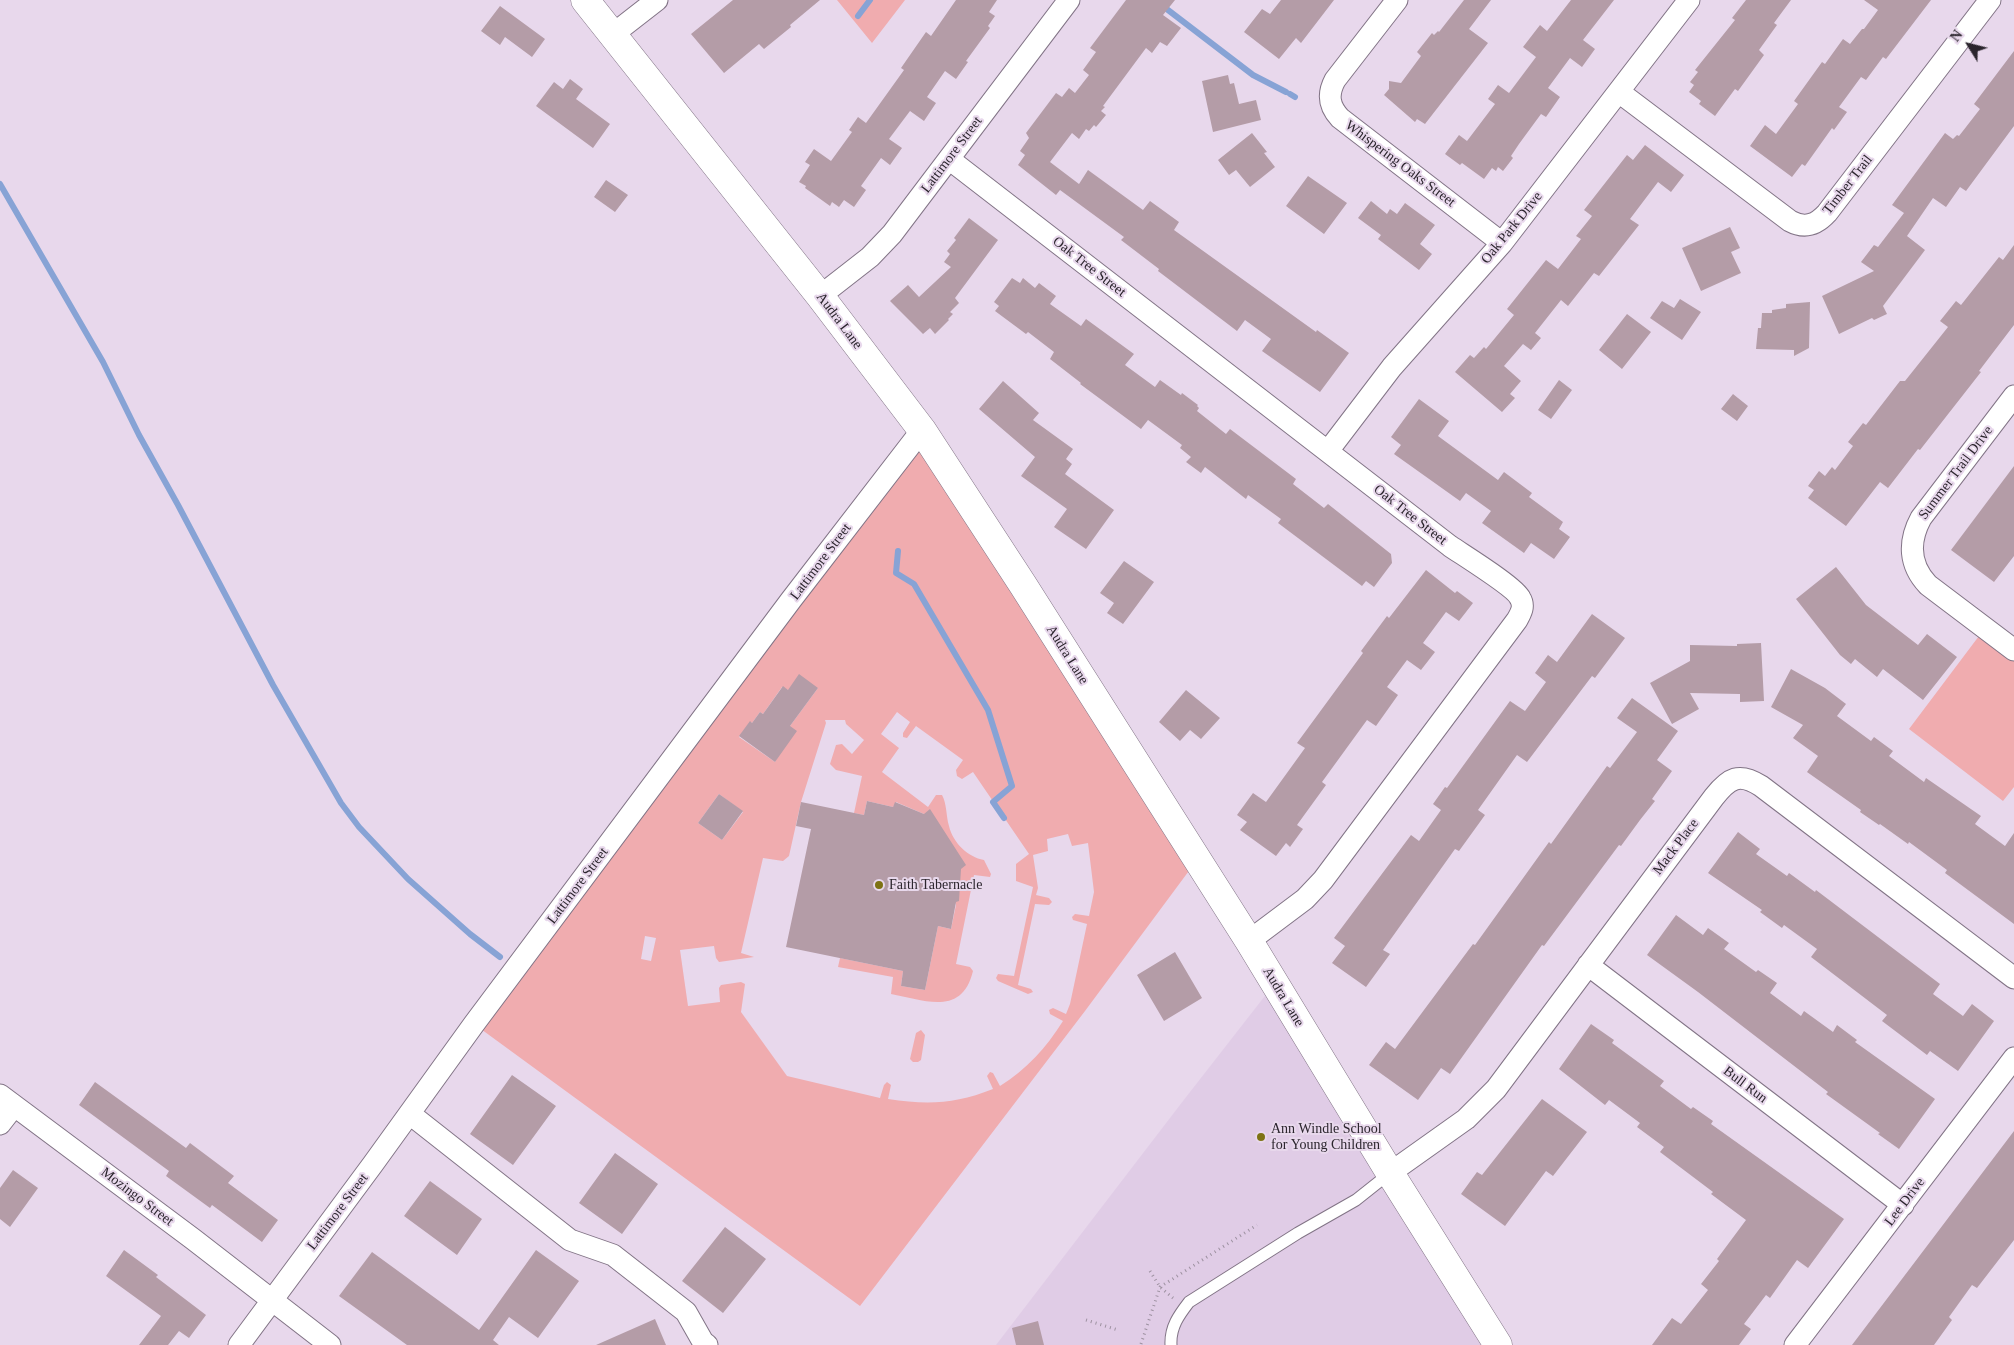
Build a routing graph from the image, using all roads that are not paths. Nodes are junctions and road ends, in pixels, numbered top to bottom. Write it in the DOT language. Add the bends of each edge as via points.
graph roads {
  1 [pos="584,0"];
  2 [pos="657,0"];
  3 [pos="1069,0"];
  4 [pos="1396,0"];
  5 [pos="1689,0"];
  6 [pos="1990,0"];
  7 [pos="612,35"];
  8 [pos="1619,92"];
  9 [pos="949,159"];
  10 [pos="1502,243"];
  11 [pos="820,296"];
  12 [pos="2014,396"];
  13 [pos="922,430"];
  14 [pos="1328,451"];
  15 [pos="2014,650"];
  16 [pos="1249,941"];
  17 [pos="1588,965"];
  18 [pos="2014,978"];
  19 [pos="2014,1058"];
  20 [pos="7,1100"];
  21 [pos="410,1114"];
  22 [pos="0,1124"];
  23 [pos="1390,1173"];
  24 [pos="1903,1205"];
  25 [pos="272,1301"];
  26 [pos="239,1345"];
  27 [pos="330,1345"];
  28 [pos="707,1345"];
  29 [pos="1171,1345"];
  30 [pos="1498,1345"];
  31 [pos="1795,1345"];
  1 -- 7 [label="street, Audra Lane"];
  2 -- 7 [label="street"];
  3 -- 9 [label="street, Lattimore Street"];
  4 -- 10 [label="street, Whispering Oaks Street" via="1335,80 1330,94 1332,108 1340,118"];
  5 -- 8 [label="street, Oak Park Drive"];
  6 -- 8 [label="street, Timber Trail" via="1827,213 1810,226 1790,221"];
  7 -- 11 [label="street, Audra Lane"];
  8 -- 10 [label="street, Oak Park Drive"];
  9 -- 11 [label="street, Lattimore Street" via="881,246"];
  9 -- 14 [label="street, Oak Tree Street"];
  10 -- 14 [label="street, Oak Park Drive" via="1392,367"];
  11 -- 13 [label="street, Audra Lane"];
  12 -- 15 [label="street, Summer Trail Drive" via="1921,518 1913,536 1912,555 1918,572 1928,585"];
  13 -- 16 [label="street, Audra Lane"];
  13 -- 21 [label="street, Lattimore Street" via="721,694"];
  14 -- 16 [label="street, Oak Tree Street" via="1516,593 1522,600 1522,610 1323,880 1304,899"];
  16 -- 23 [label="street, Audra Lane"];
  17 -- 18 [label="street, Mack Place" via="1719,790 1742,777 1761,786"];
  17 -- 23 [label="street, Mack Place" via="1486,1100 1466,1120"];
  17 -- 24 [label="street, Bull Run"];
  19 -- 24 [label="street, Lee Drive"];
  20 -- 22 [label="street"];
  20 -- 25 [label="street, Mozingo Street"];
  21 -- 25 [label="street, Lattimore Street"];
  21 -- 28 [label="street" via="570,1240 620,1260 686,1312 702,1342"];
  23 -- 29 [label="lane" via="1356,1200 1189,1302 1176,1319"];
  23 -- 30 [label="street, Audra Lane"];
  24 -- 31 [label="street, Lee Drive"];
  25 -- 26 [label="street, Lattimore Street"];
  25 -- 27 [label="street, Mozingo Street"];
}
